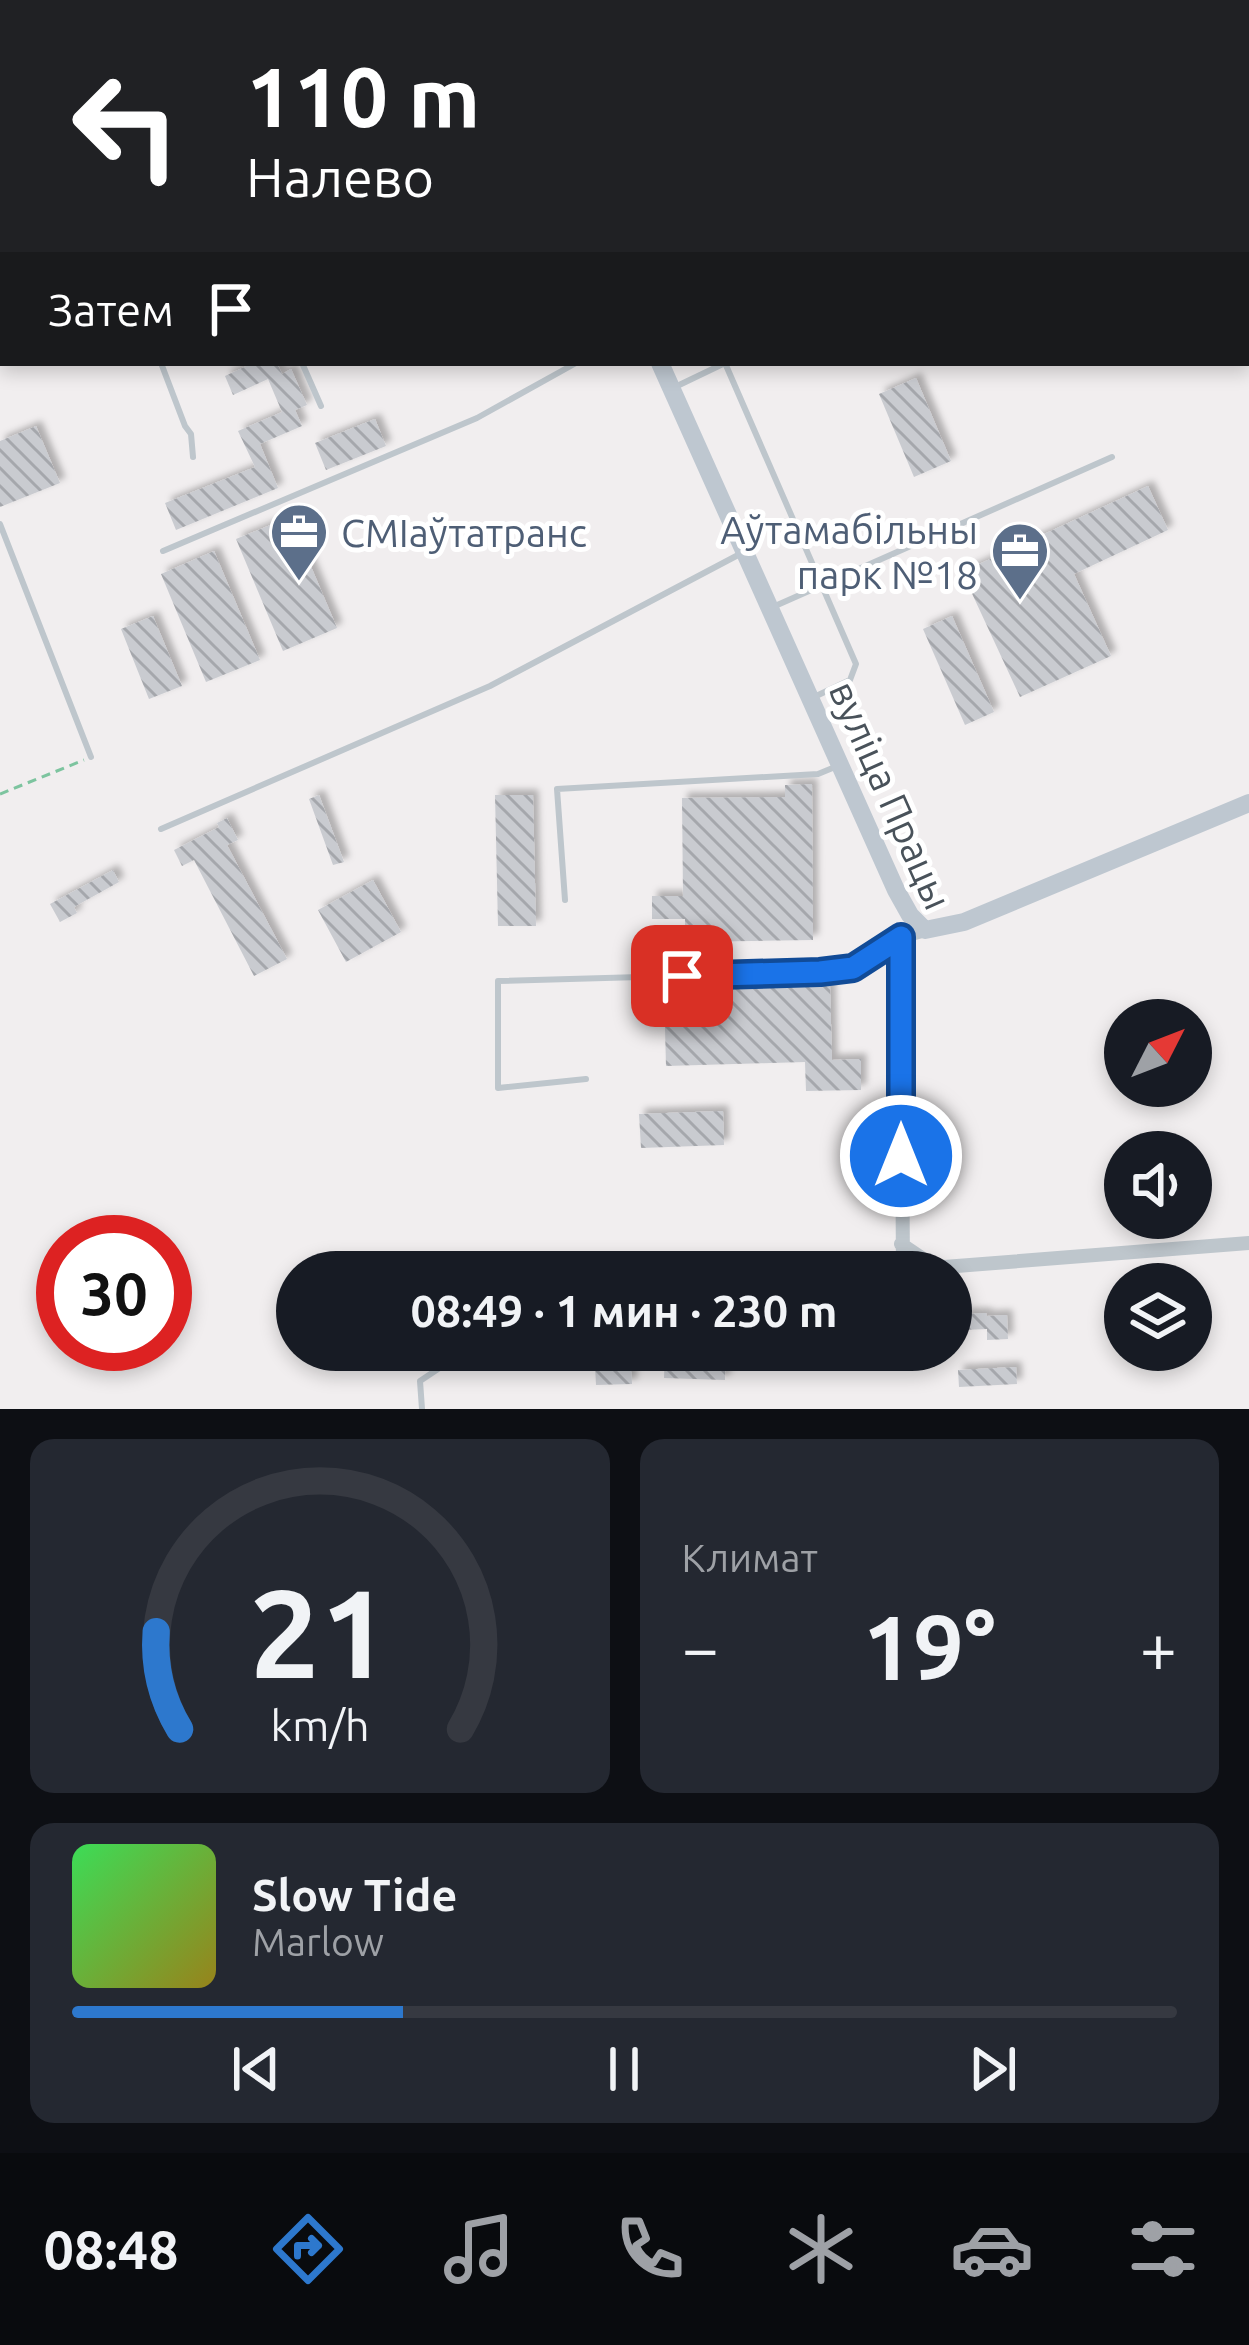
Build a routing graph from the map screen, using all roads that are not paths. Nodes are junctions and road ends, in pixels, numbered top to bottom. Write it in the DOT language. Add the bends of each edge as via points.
graph roads {
  1 [pos="162,366"];
  2 [pos="303,366"];
  3 [pos="571,366"];
  4 [pos="661,366"];
  5 [pos="719,366"];
  6 [pos="726,366"];
  7 [pos="672,389"];
  8 [pos="321,406"];
  9 [pos="193,457"];
  10 [pos="1112,458"];
  11 [pos="0,524"];
  12 [pos="163,551"];
  13 [pos="743,553"];
  14 [pos="821,585"];
  15 [pos="771,608"];
  16 [pos="811,699"];
  17 [pos="91,757"];
  18 [pos="839,765"];
  19 [pos="1249,803"];
  20 [pos="160,829"];
  21 [pos="565,900"];
  22 [pos="926,930"];
  23 [pos="901,937"];
  24 [pos="586,1079"];
  25 [pos="901,1244"];
  26 [pos="1249,1244"];
  27 [pos="902,1251"];
  28 [pos="435,1371"];
  29 [pos="422,1409"];
  1 -- 9 [label="lane"];
  2 -- 8 [label="lane"];
  3 -- 12 [label="lane" via="477,418"];
  4 -- 7 [label="street, вуліца Працы"];
  5 -- 7 [label="lane"];
  6 -- 14 [label="lane"];
  7 -- 13 [label="street, вуліца Працы"];
  10 -- 14 [label="lane"];
  11 -- 17 [label="lane"];
  13 -- 15 [label="street, вуліца Працы"];
  13 -- 20 [label="lane" via="490,686"];
  14 -- 15 [label="lane"];
  14 -- 16 [label="lane" via="856,664 850,680"];
  15 -- 16 [label="street, вуліца Працы"];
  16 -- 18 [label="street, вуліца Працы"];
  18 -- 21 [label="lane" via="818,774 557,789"];
  18 -- 22 [label="street, вуліца Працы" via="896,890"];
  19 -- 22 [label="street" via="964,922"];
  22 -- 23 [label="street, вуліца Працы"];
  23 -- 24 [label="lane" via="853,968 820,972 498,981 499,1088"];
  23 -- 25 [label="street, вуліца Працы"];
  25 -- 26 [label="street" via="944,1267"];
  25 -- 27 [label="street, вуліца Працы"];
  28 -- 29 [label="lane" via="420,1381"];
}
